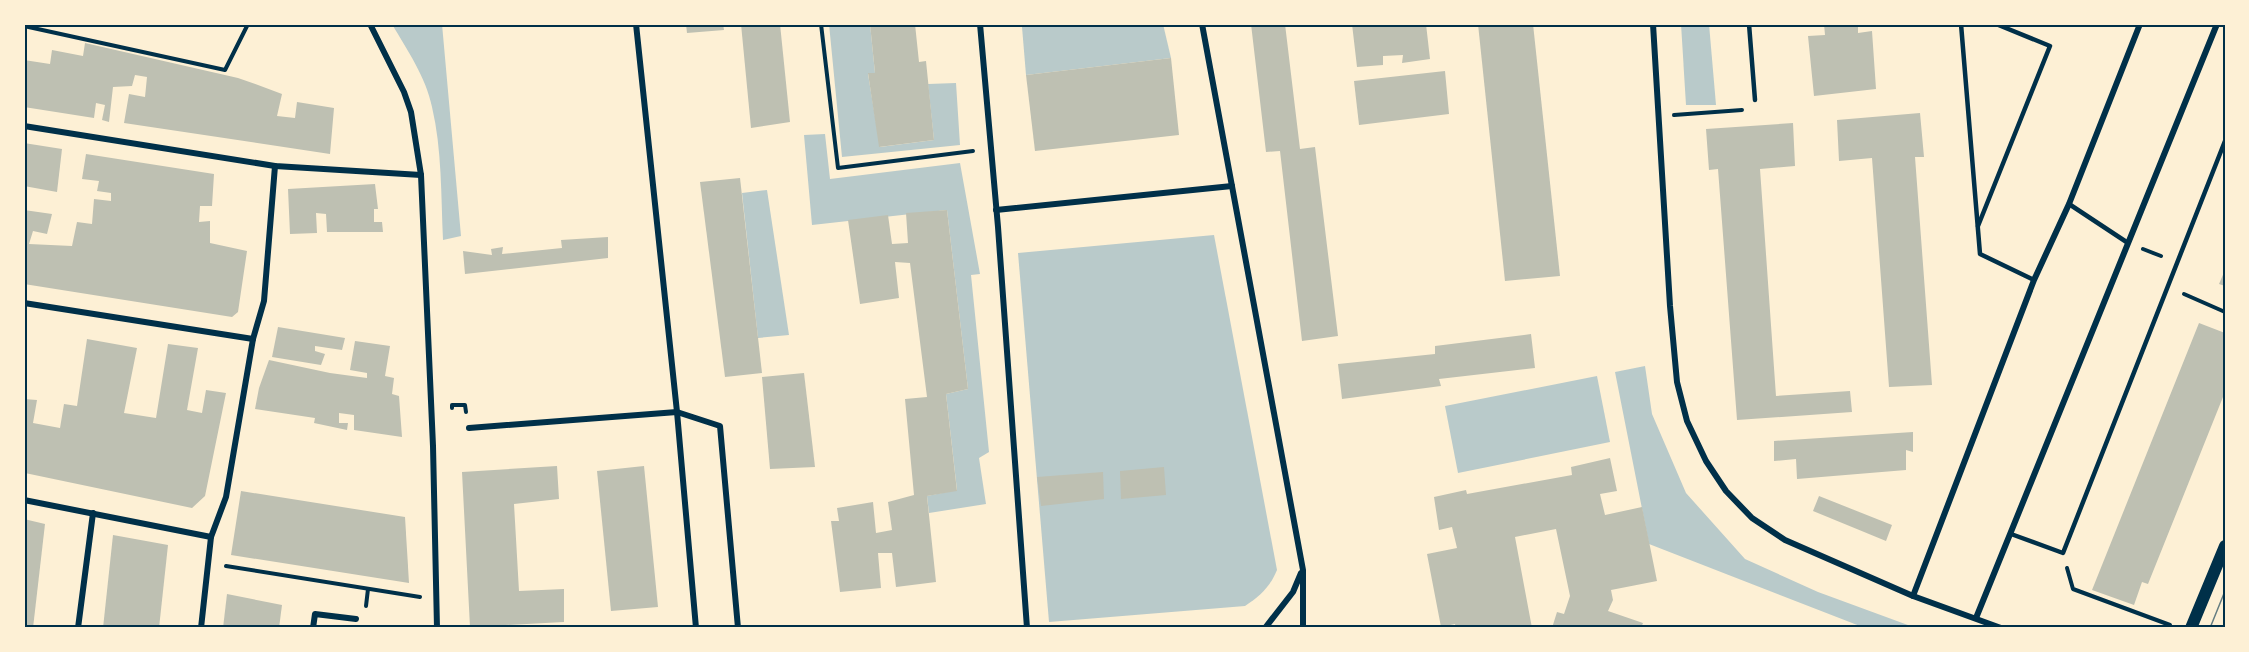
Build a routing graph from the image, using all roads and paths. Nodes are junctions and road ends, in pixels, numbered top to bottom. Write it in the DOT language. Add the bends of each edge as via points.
graph roads {
  1 [pos="248,24"];
  2 [pos="370,24"];
  3 [pos="636,24"];
  4 [pos="821,24"];
  5 [pos="980,24"];
  6 [pos="1202,24"];
  7 [pos="1653,24"];
  8 [pos="1749,24"];
  9 [pos="1961,24"];
  10 [pos="1996,24"];
  11 [pos="2139,24"];
  12 [pos="2217,24"];
  13 [pos="24,26"];
  14 [pos="1755,100"];
  15 [pos="1659,116"];
  16 [pos="24,126"];
  17 [pos="2225,141"];
  18 [pos="991,149"];
  19 [pos="275,166"];
  20 [pos="421,175"];
  21 [pos="1232,186"];
  22 [pos="2069,204"];
  23 [pos="996,210"];
  24 [pos="1977,229"];
  25 [pos="2128,243"];
  26 [pos="2034,280"];
  27 [pos="24,303"];
  28 [pos="253,339"];
  29 [pos="677,412"];
  30 [pos="469,428"];
  31 [pos="24,500"];
  32 [pos="93,513"];
  33 [pos="2010,534"];
  34 [pos="211,537"];
  35 [pos="2225,546"];
  36 [pos="2063,553"];
  37 [pos="208,563"];
  38 [pos="1303,570"];
  39 [pos="1912,596"];
  40 [pos="436,599"];
  41 [pos="1976,618"];
  42 [pos="356,619"];
  43 [pos="78,628"];
  44 [pos="201,628"];
  45 [pos="313,628"];
  46 [pos="437,628"];
  47 [pos="696,628"];
  48 [pos="738,628"];
  49 [pos="1027,628"];
  50 [pos="1265,628"];
  51 [pos="1303,628"];
  52 [pos="2001,628"];
  53 [pos="2178,628"];
  54 [pos="2191,628"];
  1 -- 13 [label="path" via="225,70"];
  2 -- 20 [label="street" via="411,112"];
  3 -- 29 [label="street"];
  4 -- 18 [label="path" via="838,168"];
  5 -- 18 [label="street"];
  6 -- 21 [label="street"];
  7 -- 15 [label="street"];
  8 -- 14 [label="lane"];
  9 -- 24 [label="lane"];
  10 -- 24 [label="lane" via="2050,46"];
  11 -- 22 [label="street"];
  12 -- 25 [label="street"];
  14 -- 15 [label="path" via="1746,109"];
  15 -- 39 [label="street" via="1677,382 1687,421 1706,461 1726,491 1752,518 1785,540"];
  16 -- 19 [label="street"];
  17 -- 36 [label="lane"];
  18 -- 23 [label="street"];
  19 -- 20 [label="street"];
  19 -- 28 [label="street" via="264,302"];
  20 -- 40 [label="street"];
  21 -- 23 [label="street"];
  21 -- 38 [label="street"];
  22 -- 25 [label="lane"];
  22 -- 26 [label="street"];
  23 -- 49 [label="street"];
  24 -- 26 [label="lane" via="1980,254"];
  25 -- 33 [label="street"];
  26 -- 39 [label="street"];
  27 -- 28 [label="street"];
  28 -- 34 [label="street" via="226,497"];
  29 -- 30 [label="street"];
  29 -- 47 [label="street"];
  29 -- 48 [label="street" via="720,426"];
  31 -- 32 [label="street"];
  32 -- 34 [label="street"];
  32 -- 43 [label="street"];
  33 -- 36 [label="lane"];
  33 -- 41 [label="street"];
  34 -- 37 [label="street"];
  35 -- 54 [label="main road"];
  36 -- 53 [label="path" via="2073,589"];
  37 -- 40 [label="path"];
  37 -- 44 [label="street"];
  38 -- 50 [label="street" via="1293,592"];
  38 -- 51 [label="street"];
  39 -- 41 [label="street"];
  40 -- 46 [label="street"];
  41 -- 52 [label="street"];
  42 -- 45 [label="street" via="315,614"];
}
